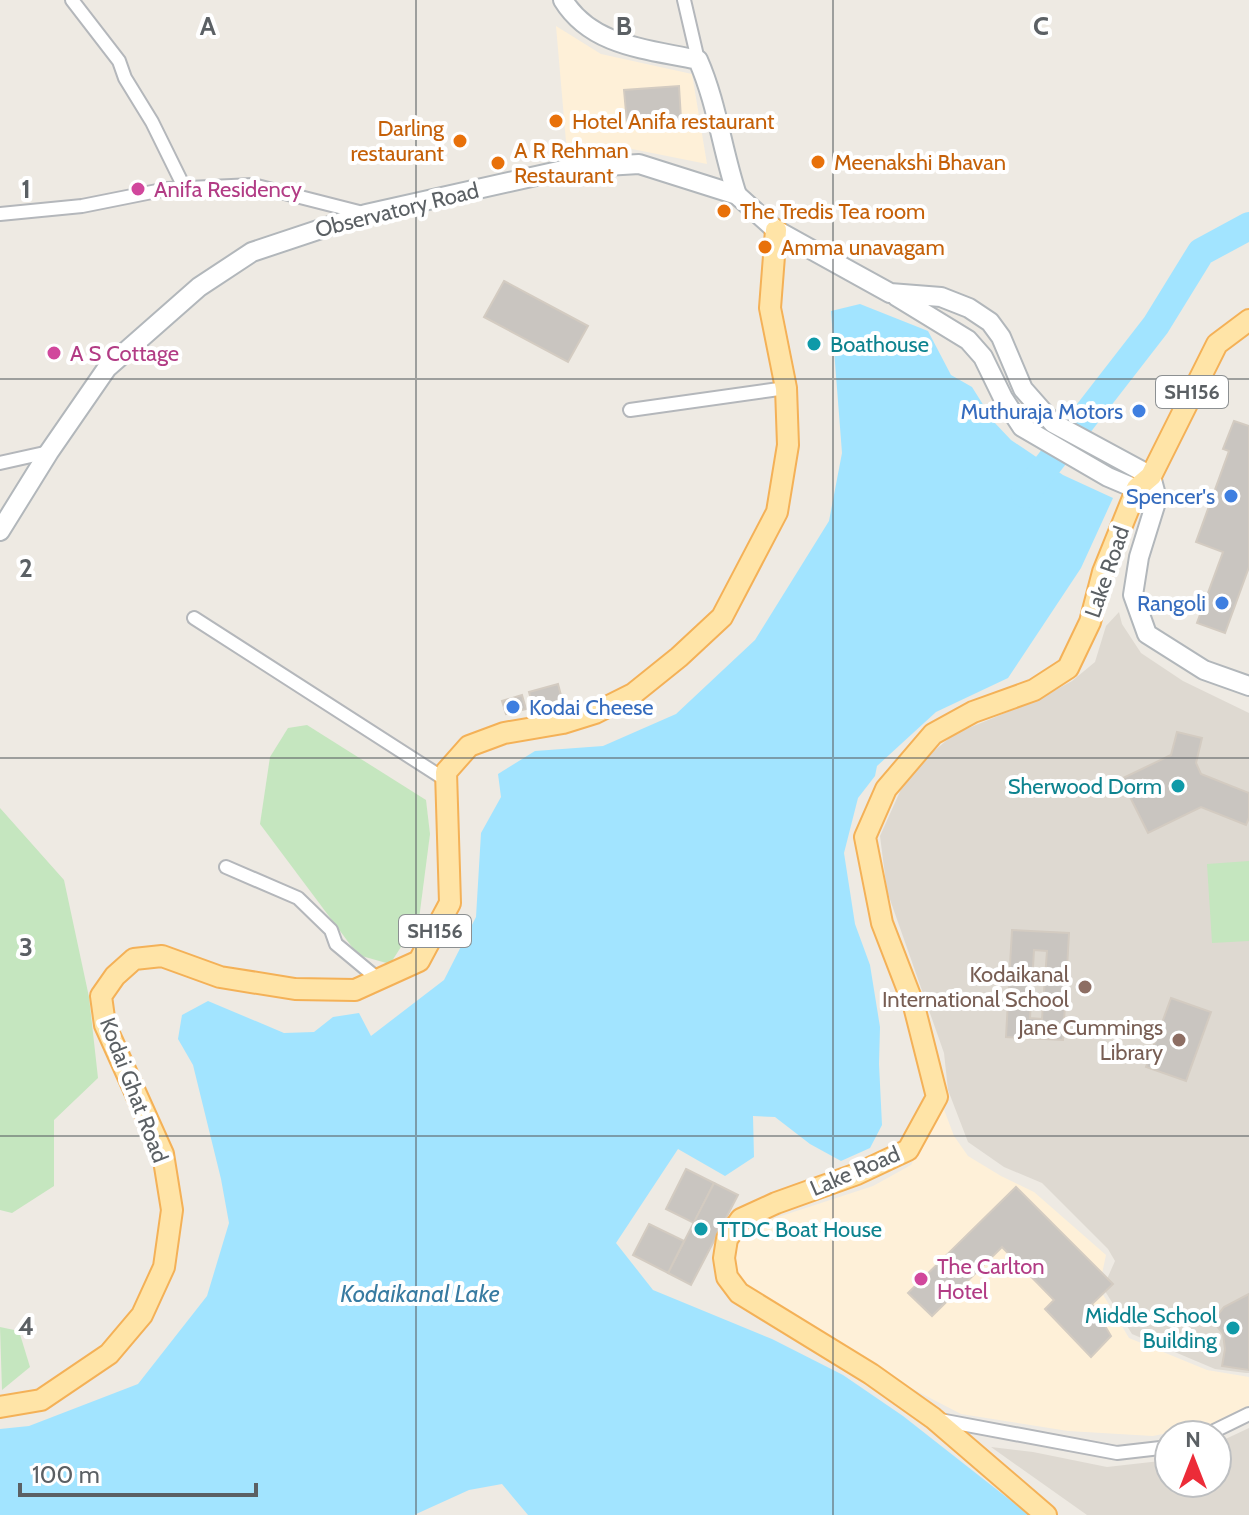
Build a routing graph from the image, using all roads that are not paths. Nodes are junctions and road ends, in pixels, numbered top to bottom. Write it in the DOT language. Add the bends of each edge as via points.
graph roads {
  1 [pos="72,0"];
  2 [pos="563,0"];
  3 [pos="684,0"];
  4 [pos="698,60"];
  5 [pos="185,189"];
  6 [pos="737,195"];
  7 [pos="0,214"];
  8 [pos="366,214"];
  9 [pos="776,230"];
  10 [pos="890,293"];
  11 [pos="1249,320"];
  12 [pos="786,388"];
  13 [pos="630,410"];
  14 [pos="49,452"];
  15 [pos="0,463"];
  16 [pos="1144,482"];
  17 [pos="0,531"];
  18 [pos="194,618"];
  19 [pos="1249,686"];
  20 [pos="446,780"];
  21 [pos="226,867"];
  22 [pos="378,979"];
  23 [pos="0,1407"];
  24 [pos="933,1418"];
  25 [pos="1153,1449"];
  26 [pos="1046,1515"];
  1 -- 5 [label="street" via="119,61"];
  2 -- 4 [label="main road" via="573,17 605,39"];
  3 -- 4 [label="street"];
  4 -- 6 [label="main road" via="710,87"];
  5 -- 7 [label="street"];
  5 -- 8 [label="street" via="253,185"];
  6 -- 8 [label="main road, Observatory Road" via="639,164 572,168"];
  6 -- 9 [label="main road, Observatory Road"];
  8 -- 14 [label="main road, Observatory Road" via="252,252 199,287 107,368"];
  9 -- 10 [label="main road, Observatory Road"];
  9 -- 12 [label="main road" via="770,308"];
  10 -- 16 [label="main road, Observatory Road" via="968,340 1022,427 1108,477"];
  10 -- 16 [label="main road, Observatory Road" via="941,297 990,322 1023,389 1053,423 1117,458"];
  11 -- 16 [label="main road, SH156" via="1217,344"];
  12 -- 13 [label="street"];
  12 -- 20 [label="main road" via="788,445 777,512 722,617 633,694 595,713 469,746 446,772"];
  14 -- 15 [label="street"];
  14 -- 17 [label="main road, Observatory Road"];
  16 -- 19 [label="main road, Observatory Road" via="1157,499 1133,595 1147,634 1204,670"];
  16 -- 24 [label="main road, Lake Road / SH156" via="1068,668 1034,690 973,712 933,734 886,789 865,837 882,923 914,1006 937,1097 908,1150 741,1219 727,1239 725,1268 739,1293"];
  18 -- 20 [label="street"];
  20 -- 22 [label="main road, Kodai Ghat Road / SH156" via="450,903 419,961"];
  21 -- 22 [label="street" via="298,898 331,930 336,944"];
  22 -- 23 [label="main road, Kodai Ghat Road / SH156" via="355,990 295,989 220,977 162,956 134,959 115,976 101,996 105,1025 163,1154 172,1210 164,1267 142,1315 109,1354 41,1400"];
  24 -- 25 [label="street" via="1117,1453"];
  24 -- 26 [label="main road, Lake Road / SH156"];
}
